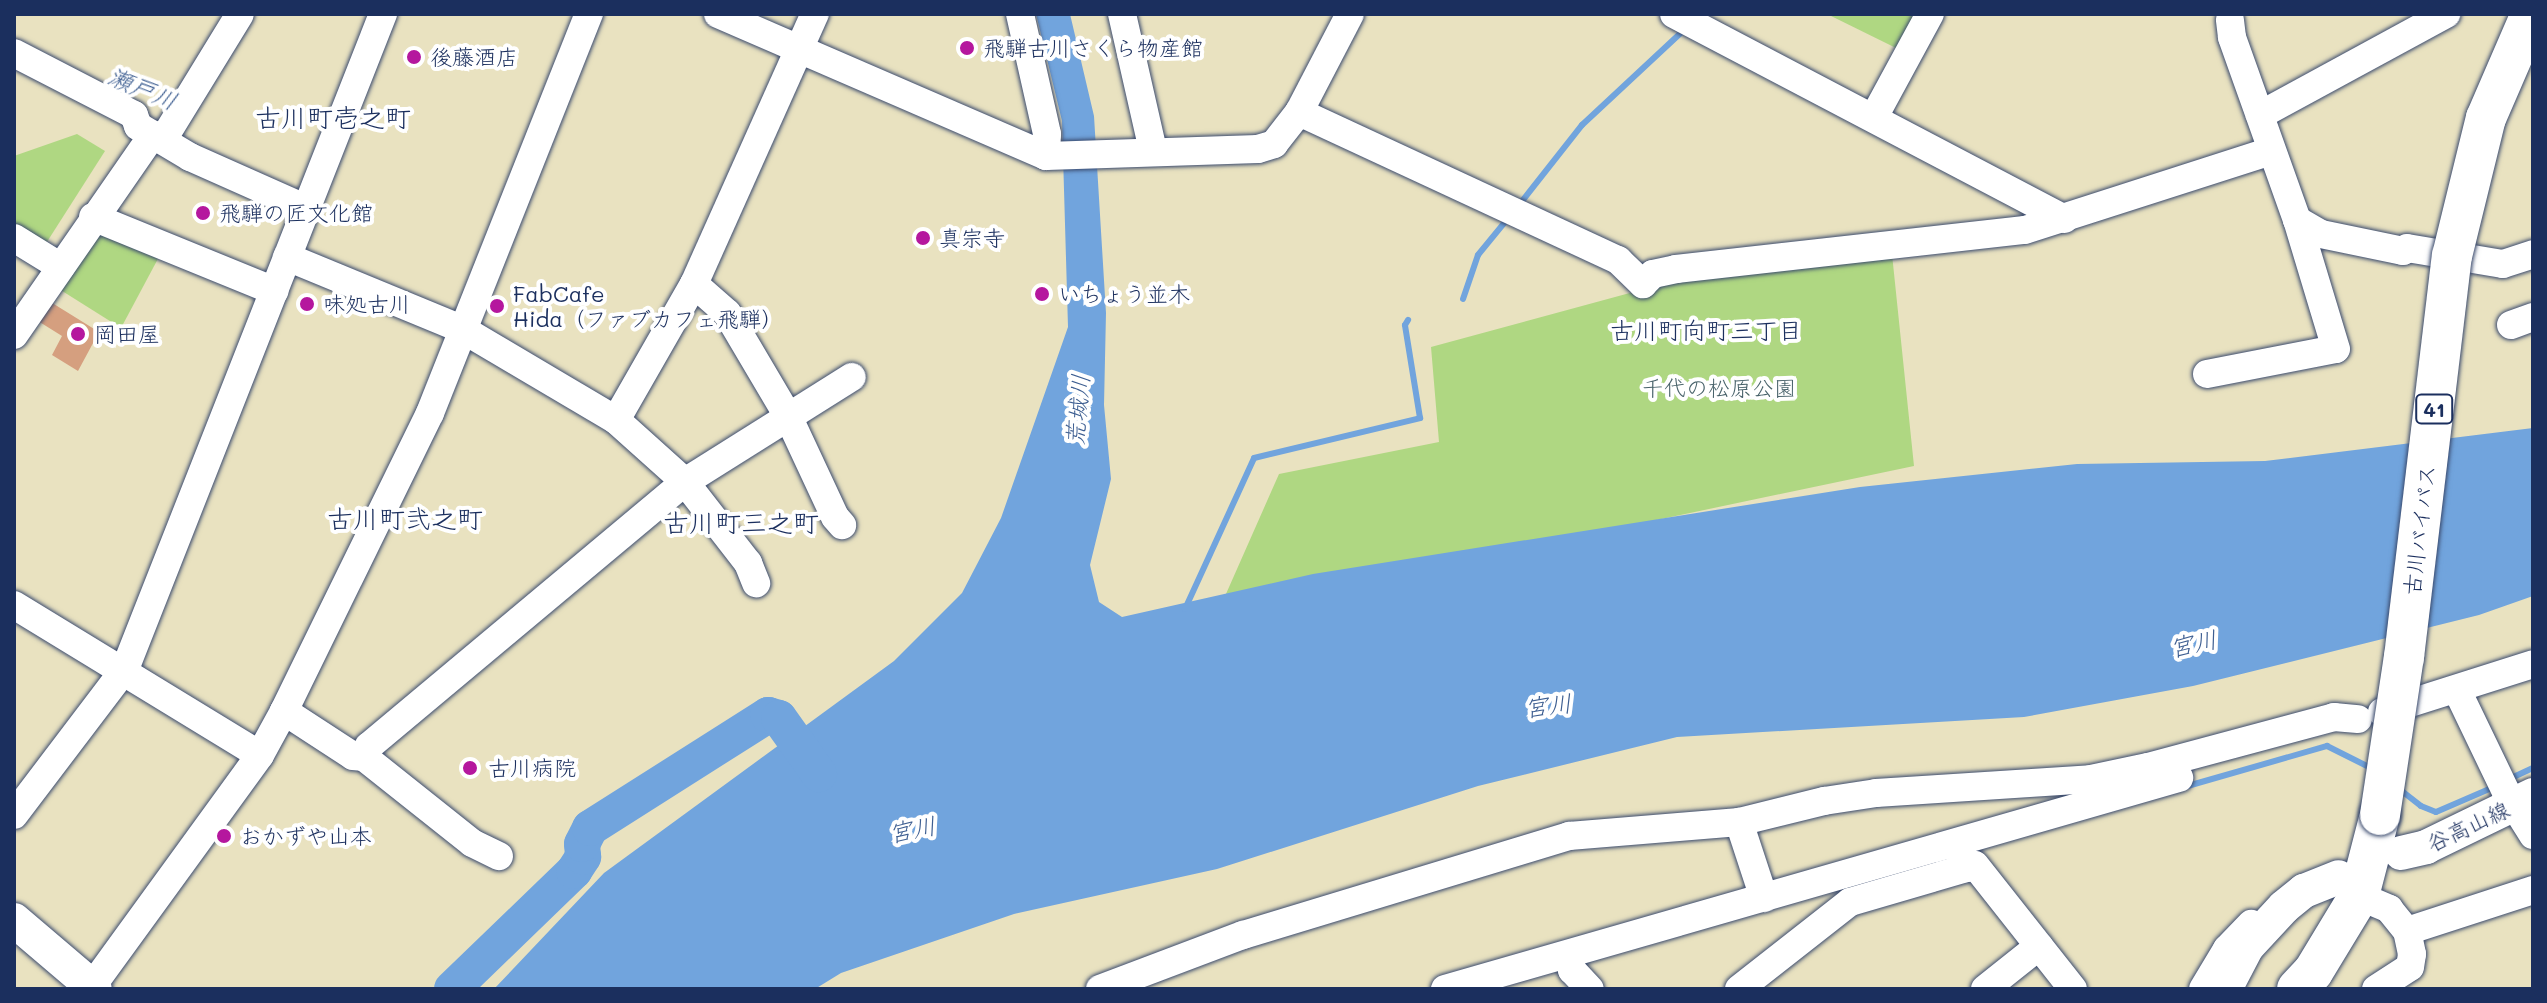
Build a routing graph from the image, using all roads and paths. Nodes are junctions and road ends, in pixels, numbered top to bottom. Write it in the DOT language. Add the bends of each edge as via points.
graph roads {
  1 [pos="240,14"];
  2 [pos="383,14"];
  3 [pos="589,14"];
  4 [pos="718,14"];
  5 [pos="815,14"];
  6 [pos="1020,14"];
  7 [pos="1122,14"];
  8 [pos="1350,14"];
  9 [pos="1930,14"];
  10 [pos="2446,14"];
  11 [pos="2531,14"];
  12 [pos="2230,16"];
  13 [pos="1686,20"];
  14 [pos="800,49"];
  15 [pos="14,53"];
  16 [pos="1299,112"];
  17 [pos="2260,115"];
  18 [pos="1874,117"];
  19 [pos="165,130"];
  20 [pos="1148,151"];
  21 [pos="2271,151"];
  22 [pos="1046,156"];
  23 [pos="307,209"];
  24 [pos="93,217"];
  25 [pos="2064,219"];
  26 [pos="2297,220"];
  27 [pos="14,238"];
  28 [pos="2533,254"];
  29 [pos="287,257"];
  30 [pos="61,267"];
  31 [pos="694,284"];
  32 [pos="274,291"];
  33 [pos="462,329"];
  34 [pos="14,335"];
  35 [pos="2207,374"];
  36 [pos="852,377"];
  37 [pos="788,416"];
  38 [pos="616,420"];
  39 [pos="685,482"];
  40 [pos="842,525"];
  41 [pos="756,583"];
  42 [pos="14,605"];
  43 [pos="2533,664"];
  44 [pos="125,669"];
  45 [pos="2457,690"];
  46 [pos="284,711"];
  47 [pos="2358,719"];
  48 [pos="260,755"];
  49 [pos="364,757"];
  50 [pos="2513,791"];
  51 [pos="14,815"];
  52 [pos="1739,822"];
  53 [pos="2533,835"];
  54 [pos="2401,853"];
  55 [pos="1962,854"];
  56 [pos="499,856"];
  57 [pos="2349,886"];
  58 [pos="2533,890"];
  59 [pos="1764,898"];
  60 [pos="14,920"];
  61 [pos="2262,931"];
  62 [pos="2407,931"];
  63 [pos="2039,946"];
  64 [pos="1575,968"];
  65 [pos="1509,981"];
  66 [pos="93,988"];
  67 [pos="1100,989"];
  68 [pos="1445,989"];
  69 [pos="1739,989"];
  70 [pos="1985,989"];
  71 [pos="2073,989"];
  72 [pos="2203,989"];
  73 [pos="2225,989"];
  74 [pos="2297,989"];
  75 [pos="2376,989"];
  1 -- 19 [label="street"];
  2 -- 23 [label="street"];
  3 -- 33 [label="street"];
  4 -- 14 [label="street"];
  5 -- 14 [label="street"];
  6 -- 22 [label="street" via="1047,134"];
  7 -- 20 [label="street"];
  8 -- 16 [label="street"];
  9 -- 18 [label="street"];
  10 -- 17 [label="street"];
  11 -- 57 [label="highway, 古川バイパス / 41, bridge" via="2470,169 2452,256 2380,815"];
  12 -- 17 [label="street" via="2232,37"];
  13 -- 18 [label="street"];
  14 -- 22 [label="street"];
  14 -- 31 [label="street"];
  15 -- 19 [label="street" via="134,115 138,126"];
  16 -- 20 [label="street" via="1274,144 1258,149"];
  16 -- 25 [label="street" via="1618,260 1643,284 1653,274 1676,269 2025,230"];
  17 -- 21 [label="street"];
  18 -- 25 [label="street"];
  19 -- 23 [label="street" via="190,157"];
  19 -- 24 [label="street"];
  20 -- 22 [label="street"];
  21 -- 25 [label="street"];
  21 -- 26 [label="street"];
  23 -- 29 [label="street"];
  24 -- 30 [label="street"];
  24 -- 32 [label="street"];
  26 -- 28 [label="street" via="2321,234 2403,251 2503,264"];
  26 -- 35 [label="street" via="2336,349"];
  27 -- 30 [label="street"];
  29 -- 32 [label="street"];
  29 -- 33 [label="street"];
  30 -- 34 [label="street"];
  31 -- 37 [label="street" via="727,313"];
  31 -- 38 [label="street"];
  32 -- 44 [label="street"];
  33 -- 38 [label="street"];
  33 -- 46 [label="street" via="430,413"];
  36 -- 37 [label="street"];
  37 -- 39 [label="street"];
  37 -- 40 [label="street"];
  38 -- 39 [label="street"];
  39 -- 41 [label="street" via="748,563"];
  39 -- 49 [label="street" via="392,726"];
  42 -- 44 [label="street"];
  43 -- 45 [label="street"];
  44 -- 48 [label="street"];
  44 -- 51 [label="street"];
  45 -- 47 [label="street"];
  45 -- 50 [label="street"];
  46 -- 48 [label="street"];
  46 -- 49 [label="street" via="353,756"];
  47 -- 52 [label="street" via="2334,717 2091,779 1876,793"];
  47 -- 55 [label="street" via="2342,730"];
  48 -- 66 [label="street"];
  49 -- 56 [label="street" via="472,843"];
  50 -- 53 [label="street"];
  50 -- 54 [label="main road, 谷高山線" via="2426,847"];
  52 -- 59 [label="street"];
  52 -- 67 [label="street" via="1569,836 1243,935"];
  55 -- 59 [label="street"];
  55 -- 63 [label="street"];
  55 -- 69 [label="street" via="1850,902"];
  57 -- 61 [label="main road" via="2304,891"];
  57 -- 62 [label="street" via="2389,909"];
  57 -- 74 [label="highway, 古川バイパス / 41" via="2313,972"];
  58 -- 62 [label="street"];
  59 -- 64 [label="street"];
  60 -- 66 [label="main road"];
  61 -- 72 [label="street" via="2248,923"];
  61 -- 73 [label="main road" via="2247,947"];
  62 -- 75 [label="street" via="2410,967"];
  63 -- 70 [label="street"];
  63 -- 71 [label="street"];
  64 -- 65 [label="street"];
  65 -- 68 [label="street"];
}
